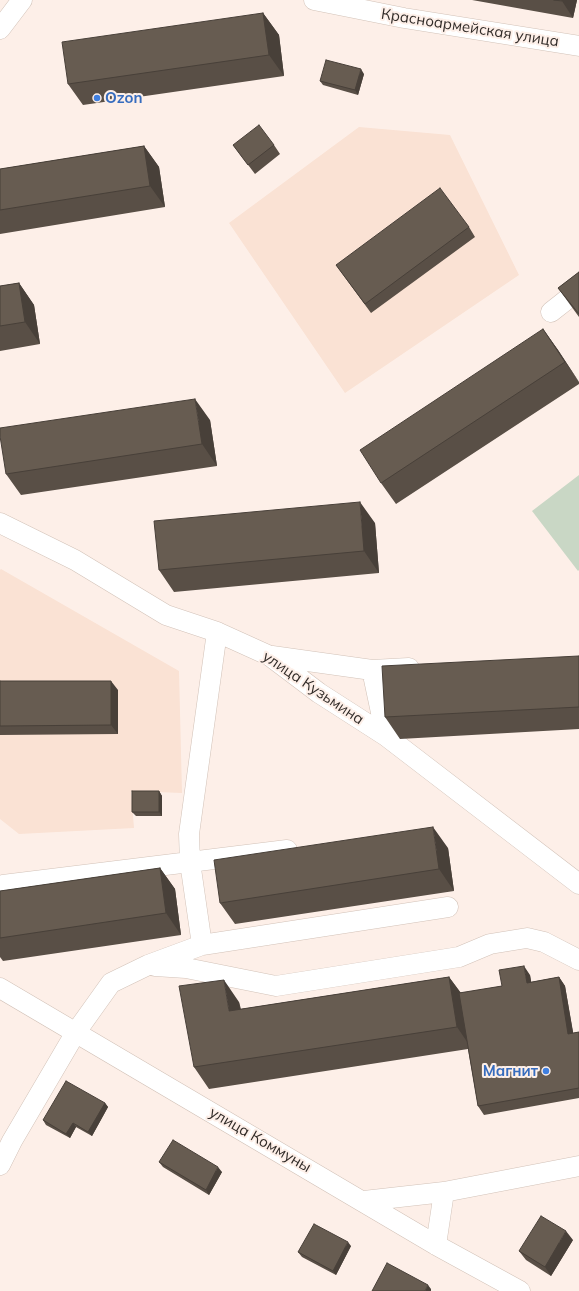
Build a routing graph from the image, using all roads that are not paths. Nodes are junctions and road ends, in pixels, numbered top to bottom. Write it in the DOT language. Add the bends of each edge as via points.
graph roads {
  1 [pos="22,0"];
  2 [pos="314,0"];
  3 [pos="0,29"];
  4 [pos="579,46"];
  5 [pos="579,290"];
  6 [pos="551,312"];
  7 [pos="0,523"];
  8 [pos="216,632"];
  9 [pos="270,656"];
  10 [pos="428,667"];
  11 [pos="372,670"];
  12 [pos="386,736"];
  13 [pos="308,847"];
  14 [pos="190,862"];
  15 [pos="579,884"];
  16 [pos="1,886"];
  17 [pos="448,907"];
  18 [pos="202,945"];
  19 [pos="579,960"];
  20 [pos="148,965"];
  21 [pos="0,988"];
  22 [pos="76,1032"];
  23 [pos="0,1165"];
  24 [pos="579,1166"];
  25 [pos="444,1192"];
  26 [pos="364,1201"];
  27 [pos="436,1245"];
  28 [pos="520,1291"];
  1 -- 3 [label="street"];
  2 -- 4 [label="street, Красноармейская улица" via="404,18"];
  5 -- 6 [label="street"];
  7 -- 8 [label="street, улица Кузьмина" via="75,560 166,615"];
  8 -- 9 [label="street, улица Кузьмина"];
  8 -- 14 [label="street" via="193,798 189,834"];
  9 -- 11 [label="street"];
  9 -- 12 [label="street, улица Кузьмина" via="320,693"];
  10 -- 11 [label="street"];
  11 -- 12 [label="street"];
  12 -- 15 [label="street, улица Кузьмина"];
  13 -- 14 [label="street"];
  14 -- 16 [label="street"];
  14 -- 18 [label="street"];
  17 -- 18 [label="street"];
  18 -- 20 [label="street"];
  19 -- 20 [label="street" via="544,942 527,938 490,944 459,957 276,986 186,968"];
  20 -- 22 [label="street" via="111,983"];
  21 -- 22 [label="street, улица Коммуны"];
  22 -- 23 [label="street"];
  22 -- 26 [label="street, улица Коммуны"];
  24 -- 25 [label="street"];
  25 -- 26 [label="street"];
  25 -- 27 [label="street"];
  26 -- 27 [label="street, улица Коммуны"];
  27 -- 28 [label="street, улица Коммуны"];
}
